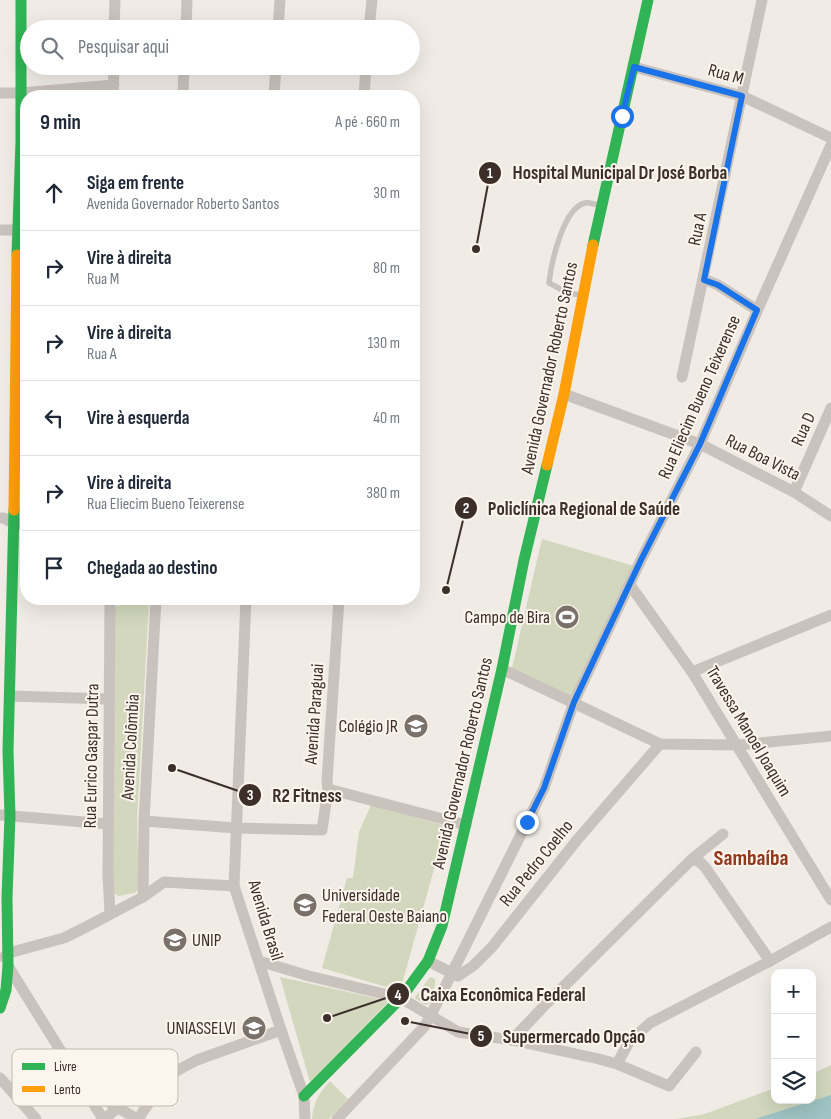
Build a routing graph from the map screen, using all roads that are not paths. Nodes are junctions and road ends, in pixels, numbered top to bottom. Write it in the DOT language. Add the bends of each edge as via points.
graph roads {
  1 [pos="21,0"];
  2 [pos="115,0"];
  3 [pos="187,0"];
  4 [pos="280,0"];
  5 [pos="372,0"];
  6 [pos="648,0"];
  7 [pos="762,0"];
  8 [pos="21,20"];
  9 [pos="114,20"];
  10 [pos="186,20"];
  11 [pos="279,20"];
  12 [pos="370,20"];
  13 [pos="634,67"];
  14 [pos="21,75"];
  15 [pos="114,75"];
  16 [pos="184,75"];
  17 [pos="275,75"];
  18 [pos="365,75"];
  19 [pos="21,90"];
  20 [pos="114,90"];
  21 [pos="183,90"];
  22 [pos="274,90"];
  23 [pos="364,90"];
  24 [pos="0,93"];
  25 [pos="20,93"];
  26 [pos="742,96"];
  27 [pos="831,138"];
  28 [pos="831,145"];
  29 [pos="602,206"];
  30 [pos="0,230"];
  31 [pos="20,230"];
  32 [pos="704,280"];
  33 [pos="583,295"];
  34 [pos="757,310"];
  35 [pos="682,377"];
  36 [pos="564,394"];
  37 [pos="831,408"];
  38 [pos="700,444"];
  39 [pos="794,492"];
  40 [pos="831,516"];
  41 [pos="0,518"];
  42 [pos="20,524"];
  43 [pos="630,585"];
  44 [pos="110,605"];
  45 [pos="156,605"];
  46 [pos="246,605"];
  47 [pos="339,605"];
  48 [pos="831,615"];
  49 [pos="0,617"];
  50 [pos="13,618"];
  51 [pos="502,669"];
  52 [pos="692,672"];
  53 [pos="109,699"];
  54 [pos="6,701"];
  55 [pos="574,702"];
  56 [pos="831,736"];
  57 [pos="660,744"];
  58 [pos="738,745"];
  59 [pos="328,789"];
  60 [pos="5,816"];
  61 [pos="144,821"];
  62 [pos="108,824"];
  63 [pos="466,825"];
  64 [pos="236,828"];
  65 [pos="723,834"];
  66 [pos="692,859"];
  67 [pos="234,886"];
  68 [pos="143,897"];
  69 [pos="831,900"];
  70 [pos="110,913"];
  71 [pos="831,927"];
  72 [pos="5,960"];
  73 [pos="259,961"];
  74 [pos="428,961"];
  75 [pos="770,961"];
  76 [pos="451,972"];
  77 [pos="401,998"];
  78 [pos="0,1008"];
  79 [pos="431,1015"];
  80 [pos="280,1030"];
  81 [pos="512,1040"];
  82 [pos="59,1049"];
  83 [pos="696,1052"];
  84 [pos="617,1064"];
  85 [pos="178,1070"];
  86 [pos="0,1078"];
  87 [pos="12,1092"];
  88 [pos="304,1096"];
  89 [pos="25,1106"];
  90 [pos="95,1106"];
  91 [pos="147,1106"];
  92 [pos="119,1107"];
  93 [pos="36,1119"];
  94 [pos="104,1119"];
  95 [pos="138,1119"];
  96 [pos="305,1119"];
  97 [pos="337,1119"];
  1 -- 8 [label="street"];
  2 -- 9 [label="street"];
  3 -- 10 [label="street"];
  4 -- 11 [label="street"];
  5 -- 12 [label="street"];
  6 -- 13 [label="street, Avenida Governador Roberto Santos"];
  7 -- 26 [label="street, Rua A"];
  13 -- 26 [label="street, Rua M"];
  13 -- 29 [label="street, Avenida Governador Roberto Santos"];
  14 -- 19 [label="street"];
  15 -- 20 [label="street"];
  16 -- 21 [label="street"];
  17 -- 22 [label="street"];
  18 -- 23 [label="street"];
  24 -- 25 [label="street"];
  26 -- 27 [label="street, Rua M"];
  26 -- 32 [label="street, Rua A"];
  28 -- 34 [label="street, Rua Eliecim Bueno Teixerense"];
  29 -- 33 [label="street, Avenida Governador Roberto Santos"];
  29 -- 33 [label="lane" via="585,203 576,208 565,224 550,266 549,284 568,293"];
  30 -- 31 [label="street"];
  32 -- 34 [label="street" via="718,285"];
  32 -- 35 [label="street, Rua A"];
  33 -- 36 [label="street, Avenida Governador Roberto Santos"];
  34 -- 38 [label="street, Rua Eliecim Bueno Teixerense"];
  36 -- 38 [label="street, Rua Boa Vista"];
  36 -- 51 [label="street, Avenida Governador Roberto Santos" via="524,560"];
  37 -- 39 [label="street, Rua D"];
  38 -- 39 [label="street, Rua Boa Vista"];
  38 -- 43 [label="street, Rua Eliecim Bueno Teixerense"];
  39 -- 40 [label="street, Rua Boa Vista"];
  41 -- 42 [label="street"];
  42 -- 50 [label="street"];
  43 -- 52 [label="street, Travessa Manoel Joaquim"];
  43 -- 55 [label="street, Rua Eliecim Bueno Teixerense"];
  44 -- 53 [label="street, Rua Eurico Gaspar Dutra"];
  45 -- 61 [label="street, Avenida Colômbia"];
  46 -- 64 [label="street, Avenida Brasil"];
  47 -- 59 [label="street, Avenida Paraguai"];
  48 -- 52 [label="street"];
  49 -- 50 [label="street"];
  50 -- 54 [label="street"];
  51 -- 55 [label="street"];
  51 -- 63 [label="street, Avenida Governador Roberto Santos"];
  52 -- 58 [label="street, Travessa Manoel Joaquim"];
  53 -- 54 [label="street"];
  53 -- 62 [label="street, Rua Eurico Gaspar Dutra"];
  54 -- 60 [label="street"];
  55 -- 57 [label="street"];
  55 -- 76 [label="street, Rua Eliecim Bueno Teixerense" via="544,788"];
  56 -- 58 [label="street"];
  57 -- 58 [label="street"];
  57 -- 76 [label="street, Rua Pedro Coelho" via="577,840 492,947 465,972 458,976"];
  58 -- 69 [label="street, Travessa Manoel Joaquim"];
  59 -- 63 [label="street"];
  59 -- 64 [label="street, Avenida Paraguai" via="322,830"];
  60 -- 62 [label="street"];
  60 -- 72 [label="street"];
  61 -- 64 [label="street"];
  61 -- 68 [label="street, Avenida Colômbia"];
  62 -- 70 [label="street, Rua Eurico Gaspar Dutra"];
  63 -- 74 [label="street, Avenida Governador Roberto Santos" via="442,926"];
  64 -- 67 [label="street, Avenida Brasil"];
  65 -- 66 [label="street"];
  66 -- 75 [label="street" via="705,867"];
  66 -- 81 [label="street"];
  67 -- 68 [label="street" via="164,882"];
  67 -- 73 [label="street, Avenida Brasil"];
  68 -- 70 [label="street"];
  70 -- 72 [label="street" via="64,938 12,952"];
  71 -- 75 [label="street"];
  72 -- 78 [label="street" via="6,990"];
  72 -- 82 [label="street"];
  73 -- 77 [label="street"];
  73 -- 80 [label="street, Avenida Brasil"];
  74 -- 76 [label="street"];
  74 -- 77 [label="street, Avenida Governador Roberto Santos"];
  75 -- 84 [label="street" via="650,1023 629,1042"];
  76 -- 79 [label="street, Rua Eliecim Bueno Teixerense"];
  77 -- 79 [label="street"];
  77 -- 88 [label="street, Avenida Governador Roberto Santos"];
  79 -- 81 [label="street" via="458,1032"];
  79 -- 97 [label="street" via="424,1027"];
  80 -- 85 [label="street"];
  80 -- 88 [label="street, Avenida Brasil"];
  81 -- 84 [label="street"];
  83 -- 84 [label="street" via="668,1086"];
  86 -- 87 [label="street"];
  88 -- 96 [label="street, Avenida Brasil"];
  89 -- 93 [label="street"];
  90 -- 94 [label="street"];
  91 -- 95 [label="street"];
  92 -- 94 [label="street"];
  92 -- 95 [label="street"];
}
